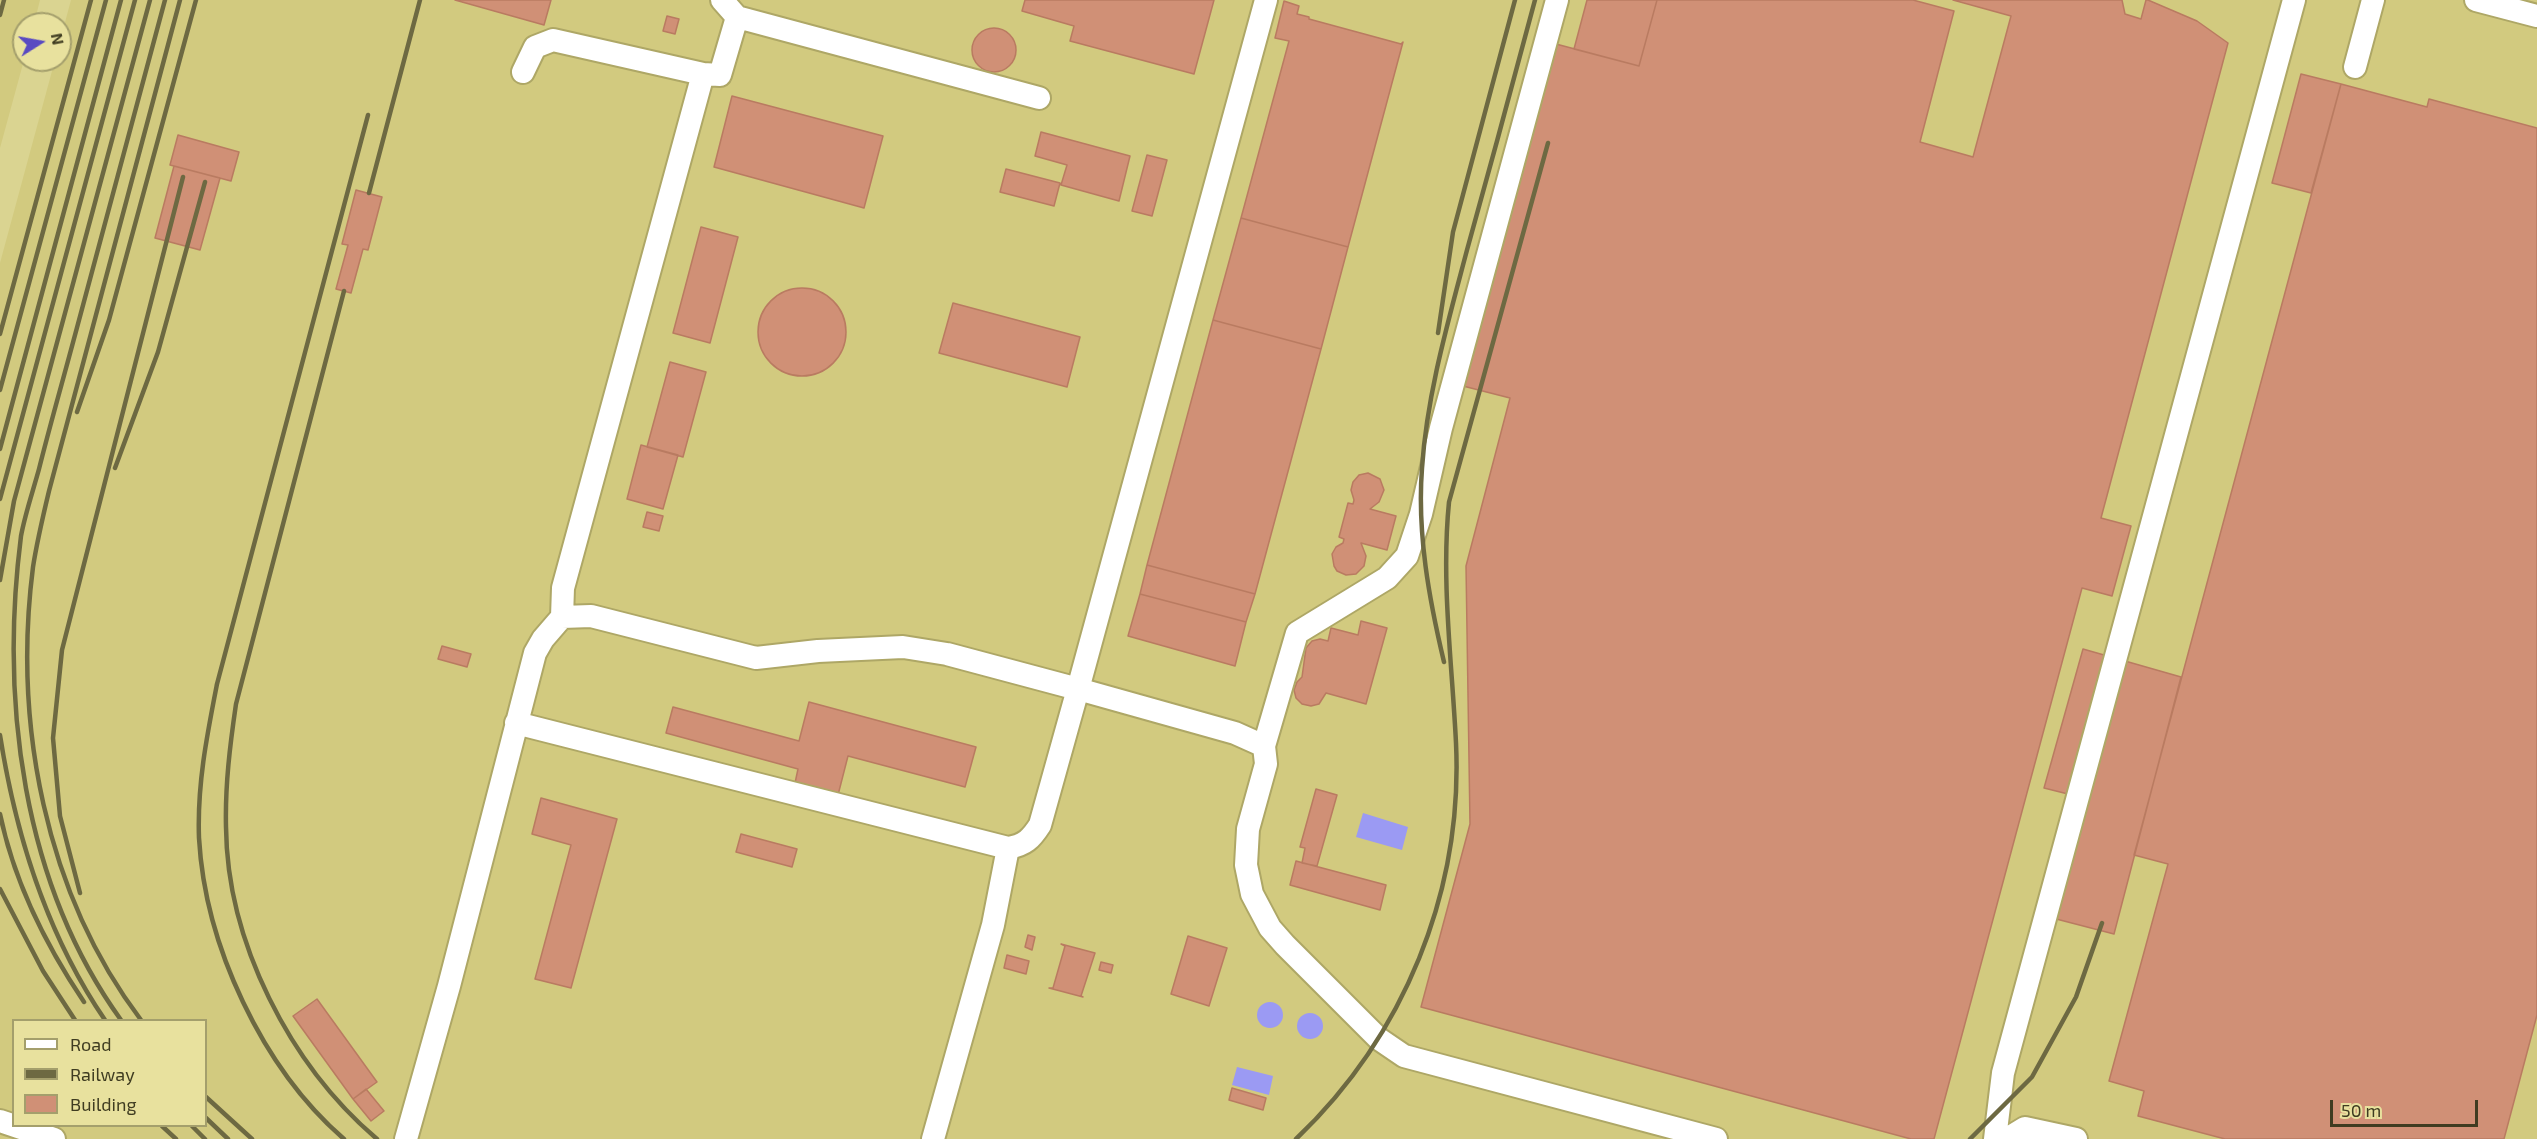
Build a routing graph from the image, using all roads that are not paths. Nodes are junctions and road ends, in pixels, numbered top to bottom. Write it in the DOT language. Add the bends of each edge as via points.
graph roads {
  1 [pos="722,0"];
  2 [pos="1266,0"];
  3 [pos="1557,0"];
  4 [pos="2294,0"];
  5 [pos="2373,0"];
  6 [pos="2476,0"];
  7 [pos="2537,16"];
  8 [pos="737,17"];
  9 [pos="2355,67"];
  10 [pos="523,72"];
  11 [pos="703,74"];
  12 [pos="1039,98"];
  13 [pos="562,617"];
  14 [pos="1078,689"];
  15 [pos="516,723"];
  16 [pos="1264,746"];
  17 [pos="1008,848"];
  18 [pos="18,1127"];
  19 [pos="54,1139"];
  20 [pos="406,1139"];
  21 [pos="933,1139"];
  22 [pos="1716,1139"];
  23 [pos="1995,1139"];
  24 [pos="2007,1139"];
  25 [pos="2076,1139"];
  1 -- 8 [label="lane"];
  2 -- 14 [label="lane"];
  3 -- 16 [label="lane" via="1407,556 1387,578 1297,633"];
  4 -- 23 [label="lane" via="2003,1073"];
  5 -- 9 [label="lane"];
  6 -- 7 [label="lane"];
  8 -- 11 [label="lane" via="720,75"];
  8 -- 12 [label="lane"];
  10 -- 11 [label="lane" via="535,47 553,39"];
  11 -- 13 [label="lane" via="563,588"];
  13 -- 14 [label="lane" via="591,616 756,658 903,646"];
  13 -- 15 [label="lane" via="535,653"];
  14 -- 16 [label="lane" via="1235,733"];
  14 -- 17 [label="lane" via="1040,825 1031,840"];
  15 -- 17 [label="lane"];
  15 -- 20 [label="lane"];
  16 -- 22 [label="lane" via="1266,764 1248,829 1246,865 1252,894 1270,928 1378,1039 1404,1056"];
  17 -- 21 [label="lane" via="993,925"];
  18 -- 19 [label="lane"];
  24 -- 25 [label="lane" via="2025,1128"];
}
